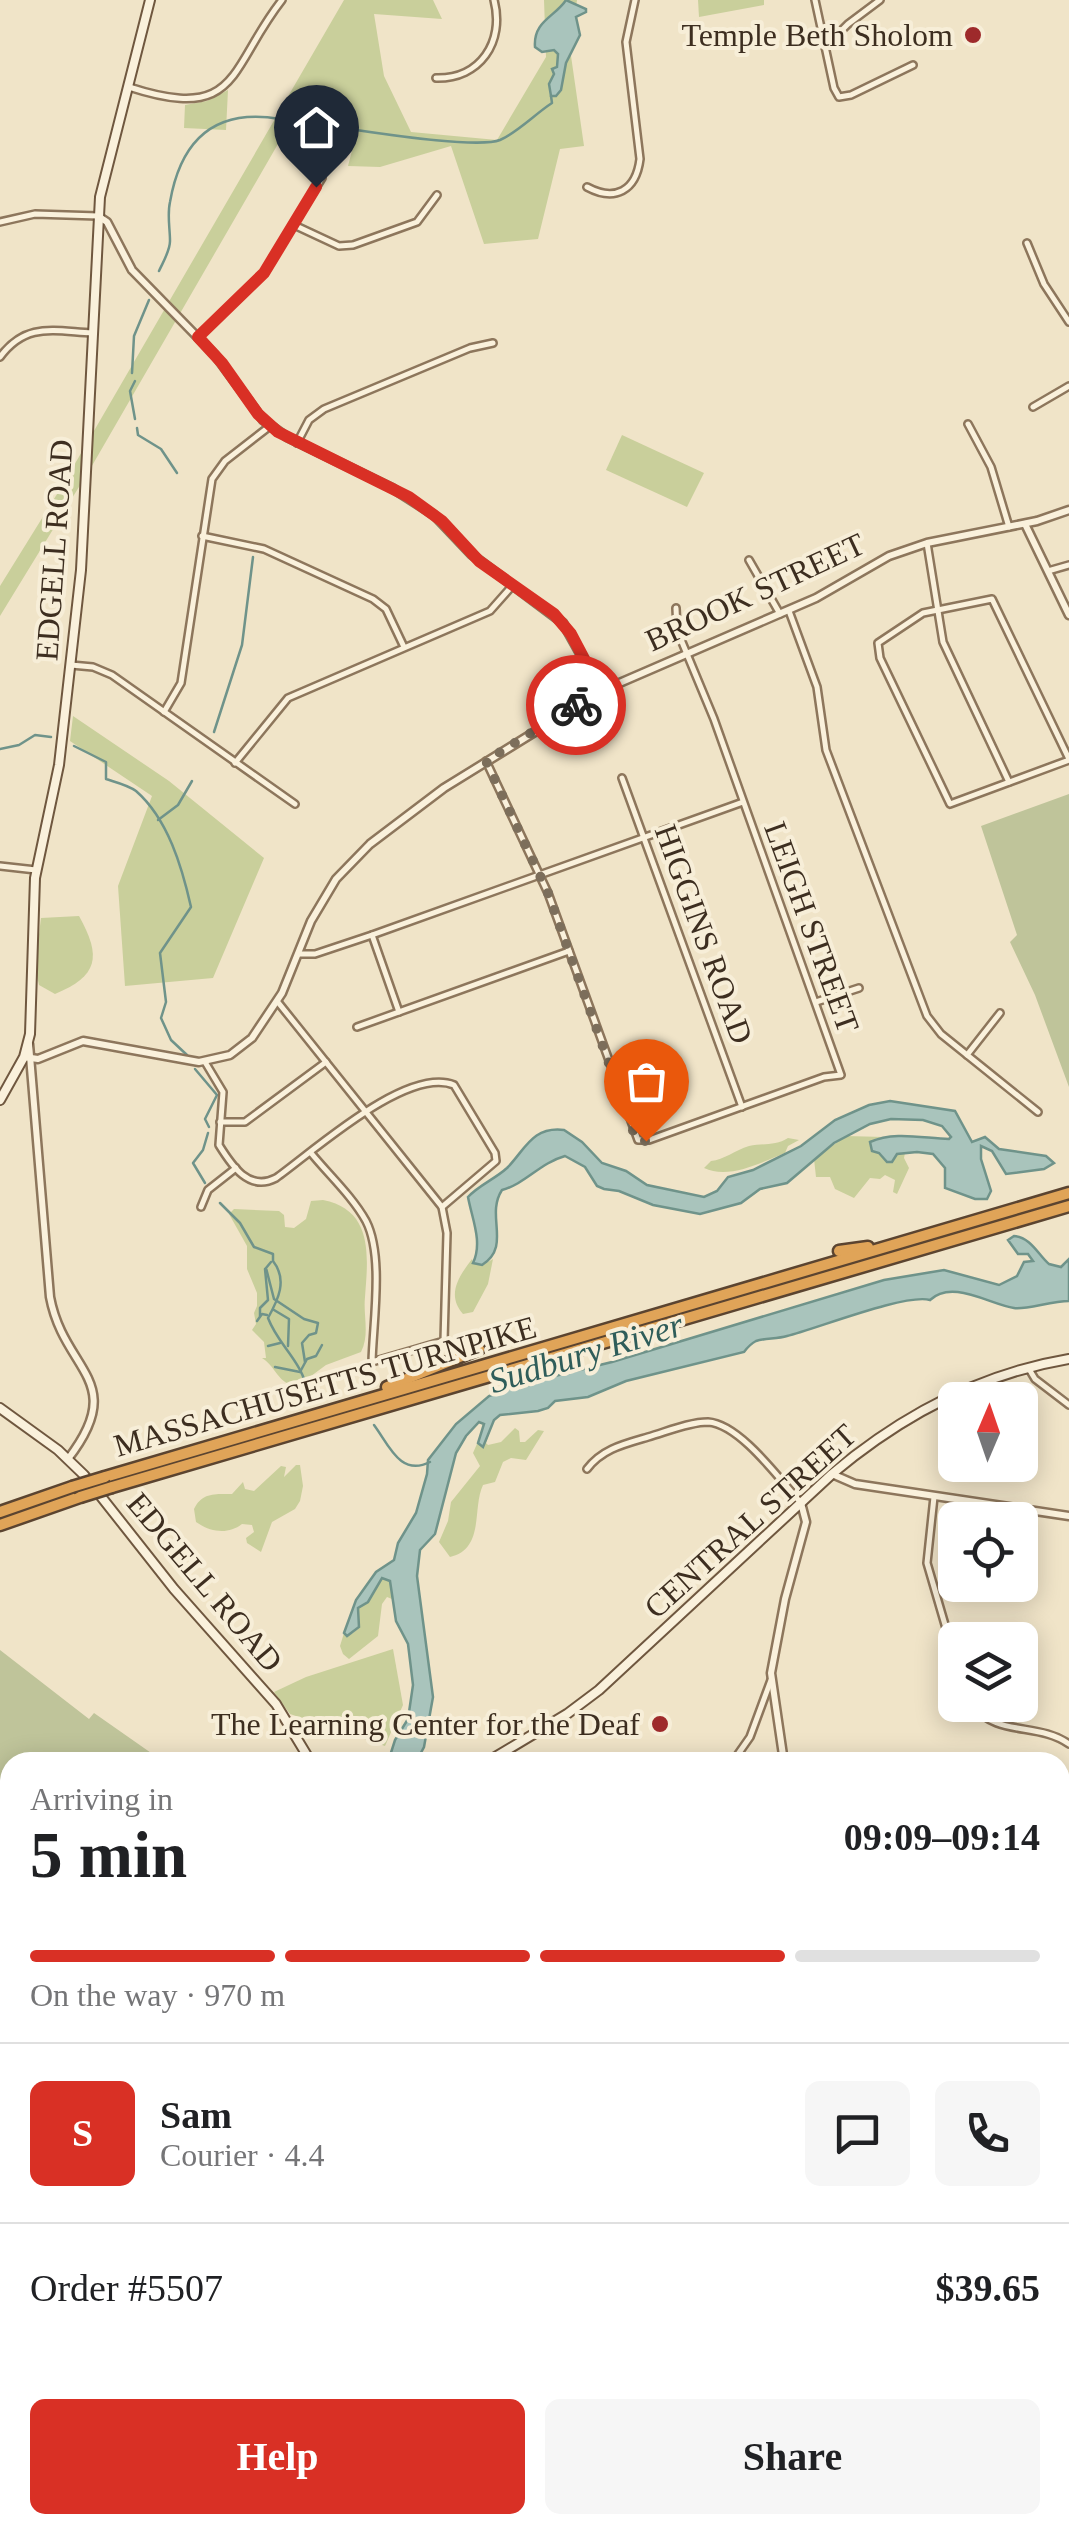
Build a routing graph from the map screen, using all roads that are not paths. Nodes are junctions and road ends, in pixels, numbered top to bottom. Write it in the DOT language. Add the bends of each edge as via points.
graph roads {
  1 [pos="150,0"];
  2 [pos="282,0"];
  3 [pos="494,0"];
  4 [pos="636,0"];
  5 [pos="815,0"];
  6 [pos="880,0"];
  7 [pos="825,47"];
  8 [pos="913,65"];
  9 [pos="436,78"];
  10 [pos="128,88"];
  11 [pos="322,178"];
  12 [pos="586,187"];
  13 [pos="437,195"];
  14 [pos="98,216"];
  15 [pos="0,222"];
  16 [pos="294,226"];
  17 [pos="98,232"];
  18 [pos="112,236"];
  19 [pos="1027,244"];
  20 [pos="1069,322"];
  21 [pos="93,333"];
  22 [pos="198,337"];
  23 [pos="493,343"];
  24 [pos="0,357"];
  25 [pos="1069,386"];
  26 [pos="1033,406"];
  27 [pos="968,424"];
  28 [pos="270,426"];
  29 [pos="297,443"];
  30 [pos="1069,510"];
  31 [pos="1026,524"];
  32 [pos="1009,527"];
  33 [pos="202,536"];
  34 [pos="927,543"];
  35 [pos="748,560"];
  36 [pos="1069,565"];
  37 [pos="1048,571"];
  38 [pos="514,586"];
  39 [pos="676,608"];
  40 [pos="939,609"];
  41 [pos="789,610"];
  42 [pos="780,614"];
  43 [pos="1069,615"];
  44 [pos="404,647"];
  45 [pos="687,653"];
  46 [pos="71,665"];
  47 [pos="601,691"];
  48 [pos="164,712"];
  49 [pos="1069,759"];
  50 [pos="486,761"];
  51 [pos="236,764"];
  52 [pos="622,778"];
  53 [pos="1010,782"];
  54 [pos="744,802"];
  55 [pos="295,804"];
  56 [pos="645,838"];
  57 [pos="0,866"];
  58 [pos="36,870"];
  59 [pos="540,875"];
  60 [pos="372,935"];
  61 [pos="570,952"];
  62 [pos="299,954"];
  63 [pos="859,988"];
  64 [pos="277,1001"];
  65 [pos="816,1002"];
  66 [pos="399,1012"];
  67 [pos="1000,1013"];
  68 [pos="356,1028"];
  69 [pos="967,1055"];
  70 [pos="28,1058"];
  71 [pos="205,1062"];
  72 [pos="326,1062"];
  73 [pos="0,1100"];
  74 [pos="742,1107"];
  75 [pos="364,1112"];
  76 [pos="1038,1112"];
  77 [pos="220,1122"];
  78 [pos="311,1154"];
  79 [pos="236,1168"];
  80 [pos="1069,1193"];
  81 [pos="1069,1206"];
  82 [pos="200,1207"];
  83 [pos="442,1207"];
  84 [pos="908,1241"];
  85 [pos="840,1251"];
  86 [pos="478,1348"];
  87 [pos="1069,1360"];
  88 [pos="1028,1367"];
  89 [pos="1069,1405"];
  90 [pos="0,1408"];
  91 [pos="298,1420"];
  92 [pos="68,1459"];
  93 [pos="587,1470"];
  94 [pos="832,1474"];
  95 [pos="934,1495"];
  96 [pos="801,1503"];
  97 [pos="0,1512"];
  98 [pos="1069,1516"];
  99 [pos="0,1525"];
  100 [pos="944,1622"];
  101 [pos="771,1680"];
  102 [pos="993,1722"];
  103 [pos="1069,1744"];
  104 [pos="305,1752"];
  105 [pos="503,1752"];
  106 [pos="740,1752"];
  107 [pos="782,1752"];
  1 -- 10 [label="main road, EDGELL ROAD"];
  2 -- 10 [label="street" via="222,87 177,100"];
  3 -- 9 [label="street" via="498,24 482,60 462,76"];
  4 -- 12 [label="street" via="626,42 638,174 616,196"];
  5 -- 7 [label="street"];
  6 -- 7 [label="street"];
  7 -- 8 [label="street" via="839,98"];
  10 -- 14 [label="main road, EDGELL ROAD"];
  11 -- 16 [label="street"];
  13 -- 16 [label="street" via="417,222 352,245"];
  14 -- 15 [label="street" via="35,214"];
  14 -- 17 [label="main road, EDGELL ROAD"];
  14 -- 18 [label="street"];
  16 -- 22 [label="street" via="264,273"];
  17 -- 18 [label="street"];
  17 -- 21 [label="main road, EDGELL ROAD"];
  18 -- 22 [label="street" via="132,270"];
  19 -- 20 [label="street"];
  21 -- 24 [label="street" via="33,332"];
  21 -- 46 [label="main road, EDGELL ROAD"];
  22 -- 28 [label="street"];
  23 -- 29 [label="street" via="324,408 308,420"];
  25 -- 26 [label="street"];
  27 -- 32 [label="street" via="989,460"];
  28 -- 29 [label="street"];
  28 -- 33 [label="street" via="215,472"];
  29 -- 38 [label="street" via="409,497"];
  30 -- 31 [label="street, BROOK STREET"];
  31 -- 32 [label="street, BROOK STREET"];
  31 -- 37 [label="street"];
  32 -- 34 [label="street, BROOK STREET"];
  33 -- 44 [label="street" via="264,548 373,599 386,609"];
  33 -- 48 [label="street" via="181,682"];
  34 -- 40 [label="street"];
  34 -- 41 [label="street, BROOK STREET"];
  35 -- 42 [label="street"];
  36 -- 37 [label="street"];
  37 -- 43 [label="street"];
  38 -- 44 [label="street" via="490,610"];
  38 -- 47 [label="street" via="563,623"];
  39 -- 45 [label="street, LEIGH STREET" via="675,625"];
  40 -- 49 [label="street" via="992,600"];
  40 -- 53 [label="street" via="945,648"];
  40 -- 53 [label="street" via="910,620 877,646 880,658 950,804"];
  41 -- 42 [label="street, BROOK STREET"];
  41 -- 69 [label="street" via="818,687 826,750 913,984 934,1026"];
  42 -- 45 [label="street, BROOK STREET"];
  44 -- 51 [label="street" via="288,698"];
  45 -- 47 [label="street, BROOK STREET"];
  45 -- 54 [label="street, LEIGH STREET"];
  46 -- 48 [label="street" via="106,672"];
  46 -- 58 [label="main road, EDGELL ROAD"];
  47 -- 50 [label="street, BROOK STREET"];
  48 -- 51 [label="street"];
  49 -- 53 [label="street"];
  50 -- 59 [label="street"];
  50 -- 62 [label="street, BROOK STREET" via="354,859 320,904"];
  51 -- 55 [label="street"];
  52 -- 56 [label="street, HIGGINS ROAD"];
  54 -- 56 [label="street"];
  54 -- 65 [label="street, LEIGH STREET"];
  56 -- 59 [label="street"];
  56 -- 74 [label="street, HIGGINS ROAD"];
  57 -- 58 [label="street"];
  58 -- 70 [label="main road, EDGELL ROAD"];
  59 -- 60 [label="street"];
  59 -- 61 [label="street"];
  60 -- 62 [label="street"];
  60 -- 66 [label="street"];
  61 -- 66 [label="street"];
  61 -- 74 [label="street, LEIGH STREET" via="641,1141"];
  62 -- 64 [label="street, BROOK STREET"];
  63 -- 65 [label="street"];
  64 -- 71 [label="street, BROOK STREET" via="242,1048"];
  64 -- 72 [label="street"];
  65 -- 74 [label="street, LEIGH STREET" via="841,1075"];
  66 -- 68 [label="street"];
  67 -- 69 [label="street"];
  69 -- 76 [label="street"];
  70 -- 71 [label="street" via="89,1041"];
  70 -- 73 [label="main road, EDGELL ROAD"];
  70 -- 92 [label="street" via="50,1296 95,1401 92,1424"];
  71 -- 77 [label="street" via="223,1092"];
  72 -- 75 [label="street"];
  72 -- 77 [label="street" via="245,1122"];
  75 -- 78 [label="street"];
  75 -- 83 [label="street"];
  75 -- 83 [label="street" via="394,1094 443,1082 456,1088 496,1161"];
  77 -- 79 [label="street" via="219,1145"];
  78 -- 79 [label="street" via="266,1183 248,1180"];
  78 -- 83 [label="street" via="371,1233 372,1362 444,1341"];
  79 -- 82 [label="street" via="208,1190"];
  80 -- 84 [label="highway, MASSACHUSETTS TURNPIKE"];
  81 -- 99 [label="highway, MASSACHUSETTS TURNPIKE, bridge"];
  84 -- 85 [label="highway"];
  84 -- 91 [label="highway, MASSACHUSETTS TURNPIKE"];
  86 -- 91 [label="highway"];
  87 -- 88 [label="main road, CENTRAL STREET"];
  88 -- 89 [label="street"];
  88 -- 94 [label="main road, CENTRAL STREET" via="958,1392"];
  90 -- 92 [label="main road, EDGELL ROAD"];
  91 -- 97 [label="highway, MASSACHUSETTS TURNPIKE, bridge"];
  92 -- 104 [label="main road, EDGELL ROAD" via="276,1704"];
  93 -- 96 [label="street" via="618,1446 710,1422 742,1439"];
  94 -- 95 [label="street" via="855,1484"];
  94 -- 96 [label="main road, CENTRAL STREET"];
  95 -- 98 [label="street"];
  95 -- 100 [label="street" via="926,1563"];
  96 -- 101 [label="street" via="806,1522"];
  96 -- 105 [label="main road, CENTRAL STREET" via="590,1697"];
  101 -- 106 [label="street"];
  101 -- 107 [label="street"];
  102 -- 103 [label="street"];
}
